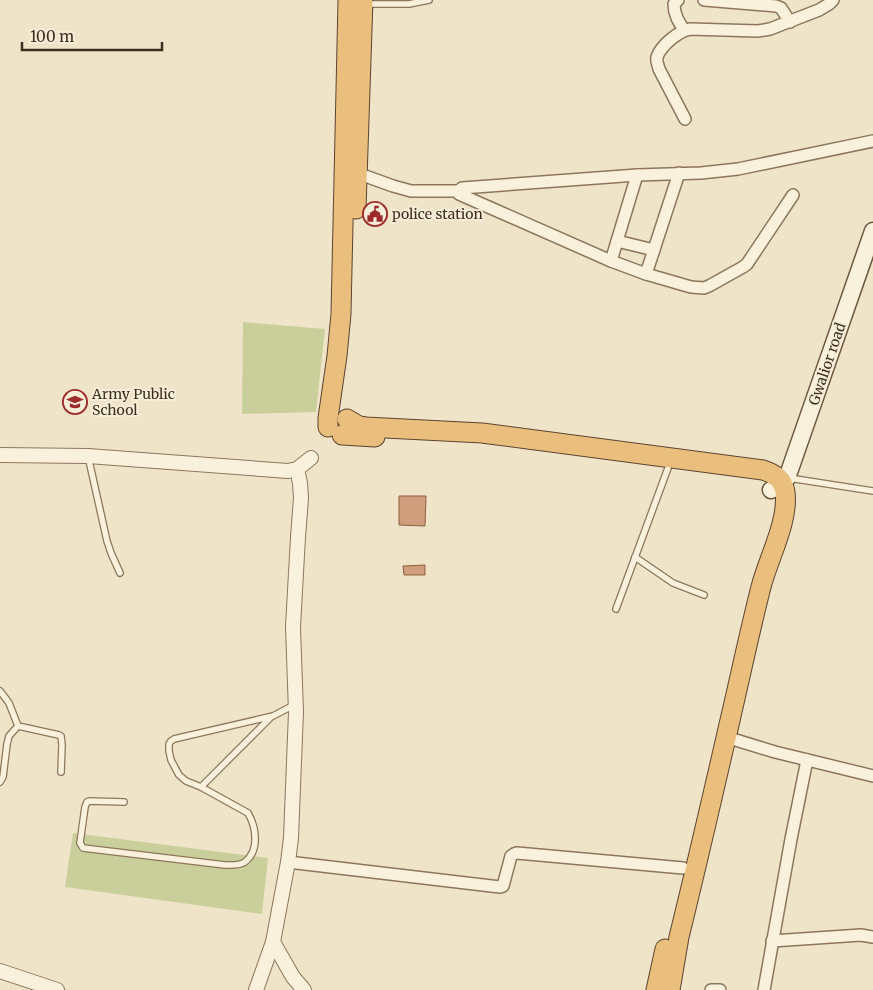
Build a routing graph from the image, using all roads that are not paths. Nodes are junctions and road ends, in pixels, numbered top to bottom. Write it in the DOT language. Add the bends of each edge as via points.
graph roads {
  1 [pos="429,0"];
  2 [pos="678,0"];
  3 [pos="704,0"];
  4 [pos="833,0"];
  5 [pos="358,1"];
  6 [pos="790,22"];
  7 [pos="684,30"];
  8 [pos="685,119"];
  9 [pos="873,141"];
  10 [pos="357,173"];
  11 [pos="680,173"];
  12 [pos="636,175"];
  13 [pos="459,191"];
  14 [pos="792,195"];
  15 [pos="873,232"];
  16 [pos="617,241"];
  17 [pos="654,250"];
  18 [pos="868,259"];
  19 [pos="611,262"];
  20 [pos="646,274"];
  21 [pos="340,424"];
  22 [pos="0,455"];
  23 [pos="88,456"];
  24 [pos="311,458"];
  25 [pos="668,468"];
  26 [pos="296,469"];
  27 [pos="780,484"];
  28 [pos="873,491"];
  29 [pos="635,556"];
  30 [pos="120,573"];
  31 [pos="704,595"];
  32 [pos="616,609"];
  33 [pos="0,691"];
  34 [pos="296,704"];
  35 [pos="273,716"];
  36 [pos="18,726"];
  37 [pos="726,737"];
  38 [pos="807,760"];
  39 [pos="61,772"];
  40 [pos="873,776"];
  41 [pos="0,782"];
  42 [pos="201,787"];
  43 [pos="124,802"];
  44 [pos="288,862"];
  45 [pos="683,868"];
  46 [pos="873,937"];
  47 [pos="772,941"];
  48 [pos="273,942"];
  49 [pos="0,971"];
  50 [pos="57,990"];
  51 [pos="256,990"];
  52 [pos="304,990"];
  53 [pos="656,990"];
  54 [pos="670,990"];
  55 [pos="711,990"];
  56 [pos="720,990"];
  57 [pos="764,990"];
  1 -- 5 [label="lane" via="409,4"];
  2 -- 7 [label="street" via="674,11"];
  3 -- 6 [label="street" via="776,6"];
  4 -- 6 [label="street" via="824,8"];
  5 -- 10 [label="highway"];
  5 -- 21 [label="highway" via="341,314 328,418"];
  6 -- 7 [label="street" via="758,31"];
  7 -- 8 [label="street" via="662,49 657,58 659,69"];
  9 -- 11 [label="street" via="738,169"];
  10 -- 13 [label="street" via="412,191"];
  10 -- 21 [label="highway" via="352,316"];
  11 -- 12 [label="street"];
  11 -- 17 [label="street"];
  12 -- 13 [label="street" via="462,188"];
  12 -- 16 [label="street"];
  13 -- 19 [label="street" via="462,196"];
  14 -- 20 [label="street" via="746,264 709,286 691,286"];
  15 -- 18 [label="main road, Gwalior road"];
  16 -- 17 [label="street"];
  16 -- 19 [label="street"];
  17 -- 20 [label="street"];
  18 -- 27 [label="main road, Gwalior road"];
  19 -- 20 [label="street"];
  21 -- 25 [label="highway"];
  21 -- 27 [label="highway" via="482,433 763,470 772,473"];
  22 -- 23 [label="street"];
  23 -- 26 [label="street" via="261,470"];
  23 -- 30 [label="lane" via="111,554"];
  24 -- 26 [label="street"];
  25 -- 27 [label="highway"];
  25 -- 29 [label="lane"];
  26 -- 34 [label="street" via="301,498 294,628"];
  27 -- 28 [label="lane"];
  27 -- 37 [label="highway" via="785,493 782,522 762,585"];
  27 -- 45 [label="highway" via="773,495 773,519 747,595"];
  29 -- 31 [label="lane" via="673,583"];
  29 -- 32 [label="lane"];
  33 -- 36 [label="lane"];
  34 -- 35 [label="lane"];
  34 -- 44 [label="street"];
  35 -- 42 [label="lane"];
  35 -- 42 [label="lane" via="170,741 171,760 177,772 186,781"];
  36 -- 39 [label="lane" via="61,736"];
  36 -- 41 [label="lane" via="6,744"];
  37 -- 38 [label="street"];
  37 -- 54 [label="highway"];
  38 -- 40 [label="street"];
  38 -- 47 [label="street"];
  42 -- 43 [label="lane" via="248,813 255,828 254,847 245,862 225,865 81,847 87,802"];
  44 -- 45 [label="street" via="500,887 504,886 511,856 517,854"];
  44 -- 48 [label="street"];
  45 -- 53 [label="highway"];
  46 -- 47 [label="street"];
  47 -- 57 [label="street"];
  48 -- 51 [label="street"];
  48 -- 52 [label="street"];
  49 -- 50 [label="street"];
  55 -- 56 [label="street"];
}
